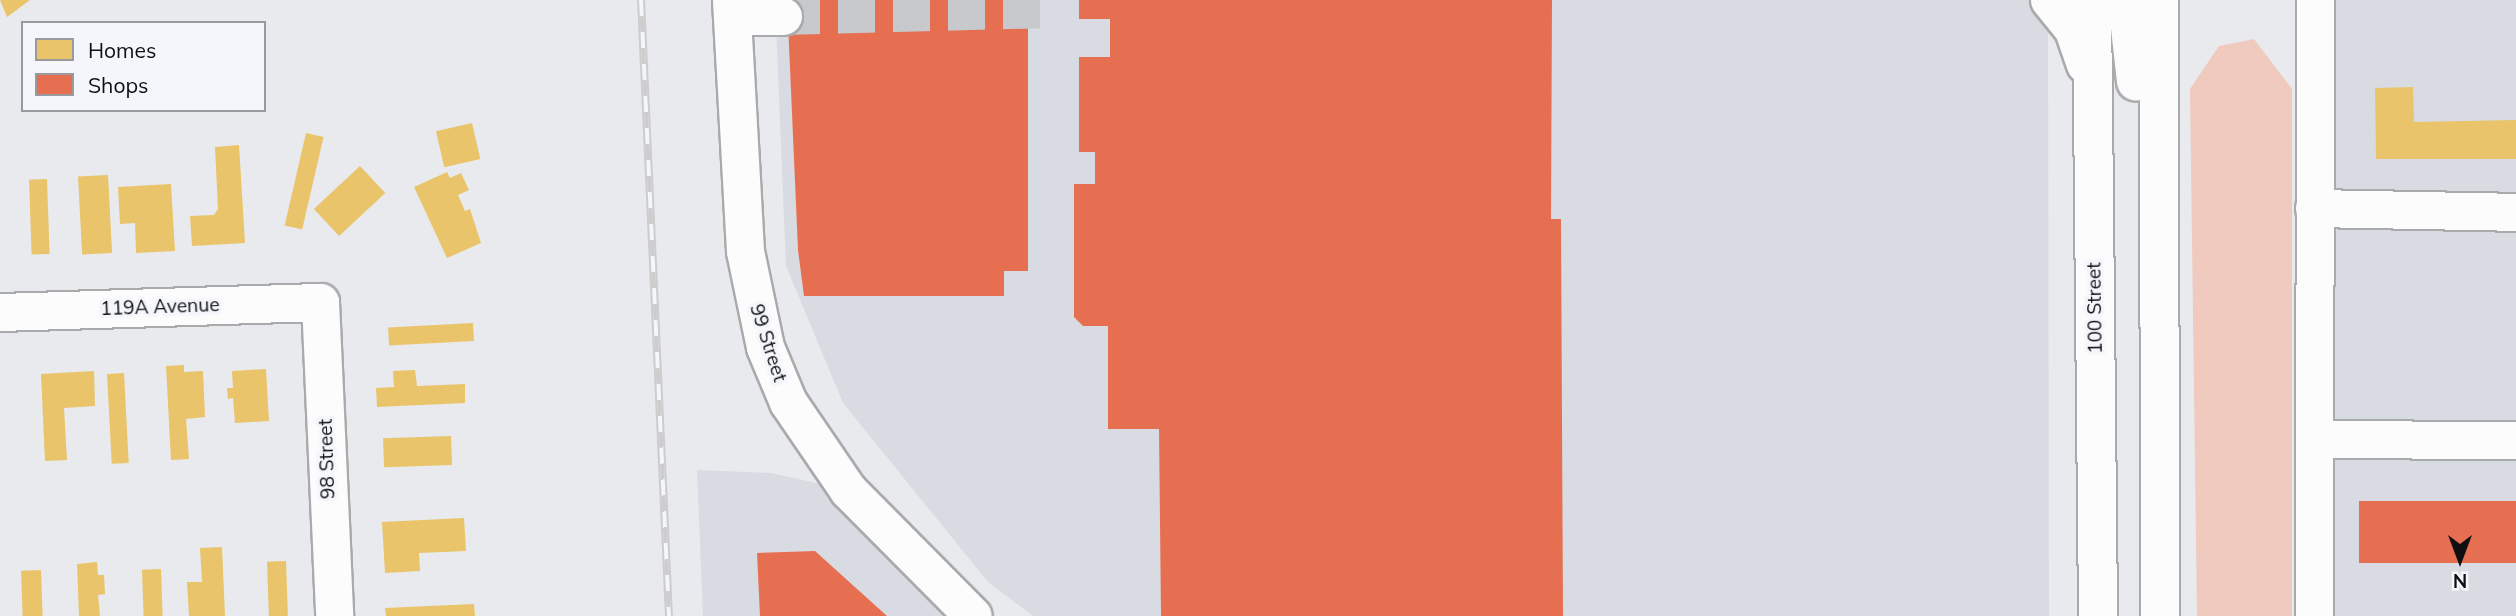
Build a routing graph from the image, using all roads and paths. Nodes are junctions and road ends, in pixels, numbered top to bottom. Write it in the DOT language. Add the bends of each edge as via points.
graph roads {
  1 [pos="2050,0"];
  2 [pos="2092,0"];
  3 [pos="2127,0"];
  4 [pos="2159,0"];
  5 [pos="2315,0"];
  6 [pos="732,8"];
  7 [pos="783,16"];
  8 [pos="2092,83"];
  9 [pos="2314,208"];
  10 [pos="2516,212"];
  11 [pos="2160,264"];
  12 [pos="320,302"];
  13 [pos="0,312"];
  14 [pos="2314,439"];
  15 [pos="2516,440"];
  16 [pos="334,616"];
  17 [pos="973,616"];
  18 [pos="2098,616"];
  19 [pos="2160,616"];
  20 [pos="2314,616"];
  1 -- 8 [label="main road" via="2074,30"];
  2 -- 8 [label="main road, 100 Street"];
  3 -- 11 [label="main road"];
  4 -- 11 [label="main road"];
  5 -- 9 [label="street"];
  6 -- 7 [label="street"];
  6 -- 17 [label="street, 99 Street" via="745,251 765,347 788,402 848,490"];
  8 -- 18 [label="main road, 100 Street"];
  9 -- 10 [label="street"];
  9 -- 14 [label="street"];
  11 -- 19 [label="main road"];
  12 -- 13 [label="street, 119A Avenue"];
  12 -- 16 [label="street, 98 Street"];
  14 -- 15 [label="street"];
  14 -- 20 [label="street"];
}
